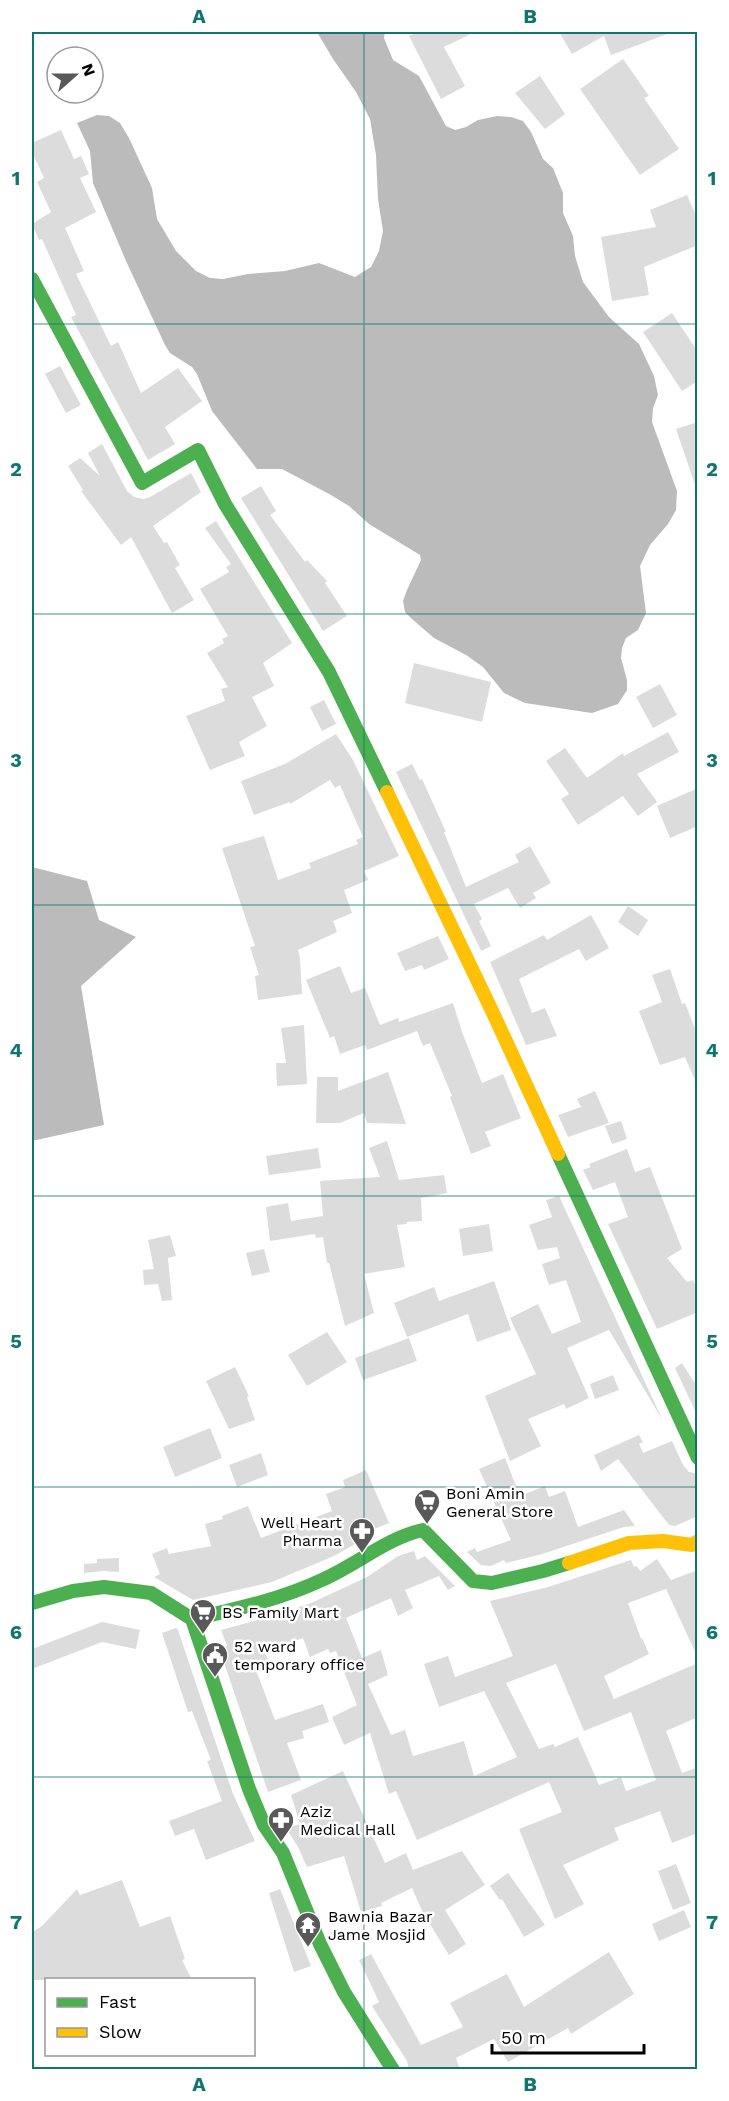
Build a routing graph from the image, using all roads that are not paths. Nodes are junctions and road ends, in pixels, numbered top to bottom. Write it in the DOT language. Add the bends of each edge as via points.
graph roads {
  1 [pos="32,279"];
  2 [pos="698,1458"];
  3 [pos="698,1540"];
  4 [pos="32,1603"];
  5 [pos="192,1619"];
  6 [pos="393,2070"];
  1 -- 2 [label="street" via="142,483 198,450 225,504 329,672 493,1013"];
  3 -- 5 [label="street" via="692,1545 663,1541 629,1543 543,1571 492,1582 473,1581 423,1530 407,1532 342,1571 299,1590 246,1608"];
  4 -- 5 [label="street" via="104,1587 151,1593"];
  5 -- 6 [label="street" via="264,1825 283,1853 344,1992"];
}
